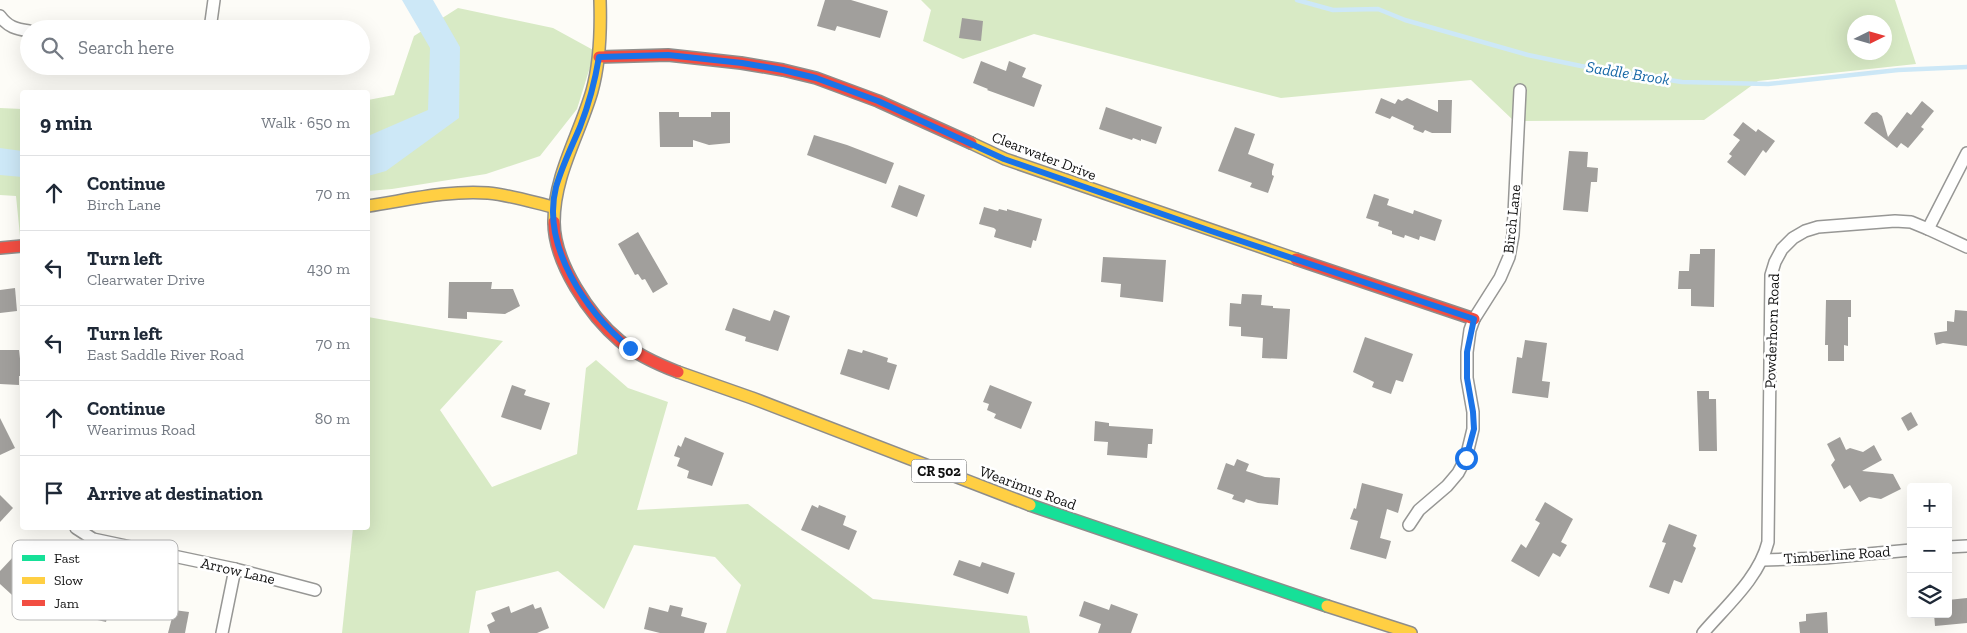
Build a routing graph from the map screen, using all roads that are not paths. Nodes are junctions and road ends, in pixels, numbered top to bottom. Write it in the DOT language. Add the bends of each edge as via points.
graph roads {
  1 [pos="214,0"];
  2 [pos="600,0"];
  3 [pos="0,16"];
  4 [pos="211,20"];
  5 [pos="20,30"];
  6 [pos="599,57"];
  7 [pos="1520,90"];
  8 [pos="1967,153"];
  9 [pos="370,206"];
  10 [pos="553,207"];
  11 [pos="1928,229"];
  12 [pos="20,246"];
  13 [pos="1967,247"];
  14 [pos="0,248"];
  15 [pos="1474,319"];
  16 [pos="1409,525"];
  17 [pos="79,530"];
  18 [pos="98,540"];
  19 [pos="1967,546"];
  20 [pos="1952,547"];
  21 [pos="1907,550"];
  22 [pos="178,557"];
  23 [pos="1763,560"];
  24 [pos="235,569"];
  25 [pos="314,590"];
  26 [pos="222,633"];
  27 [pos="1410,633"];
  28 [pos="1703,633"];
  1 -- 4 [label="street"];
  2 -- 6 [label="main road, CR 502"];
  3 -- 5 [label="street" via="14,29"];
  6 -- 10 [label="main road, CR 502" via="590,99 558,180"];
  6 -- 15 [label="main road, Clearwater Drive" via="668,55 742,63 816,78 878,101 1004,159"];
  7 -- 15 [label="street, Birch Lane" via="1513,235 1509,257"];
  8 -- 11 [label="street"];
  9 -- 10 [label="main road" via="479,193"];
  10 -- 27 [label="main road, Wearimus Road / CR 502" via="558,246 567,269 605,326 645,358 1044,511"];
  11 -- 13 [label="street"];
  11 -- 23 [label="street, Powderhorn Road" via="1911,222 1895,221 1818,227 1793,238 1775,262 1771,275 1768,542"];
  12 -- 14 [label="main road"];
  15 -- 16 [label="street, Birch Lane" via="1467,352 1474,429 1471,444 1458,472 1419,510"];
  17 -- 18 [label="street, Arrow Lane"];
  19 -- 20 [label="street"];
  21 -- 23 [label="street, Timberline Road"];
  22 -- 24 [label="street, Arrow Lane"];
  23 -- 28 [label="street, Powderhorn Road"];
  24 -- 25 [label="street, Arrow Lane"];
  24 -- 26 [label="street"];
}
